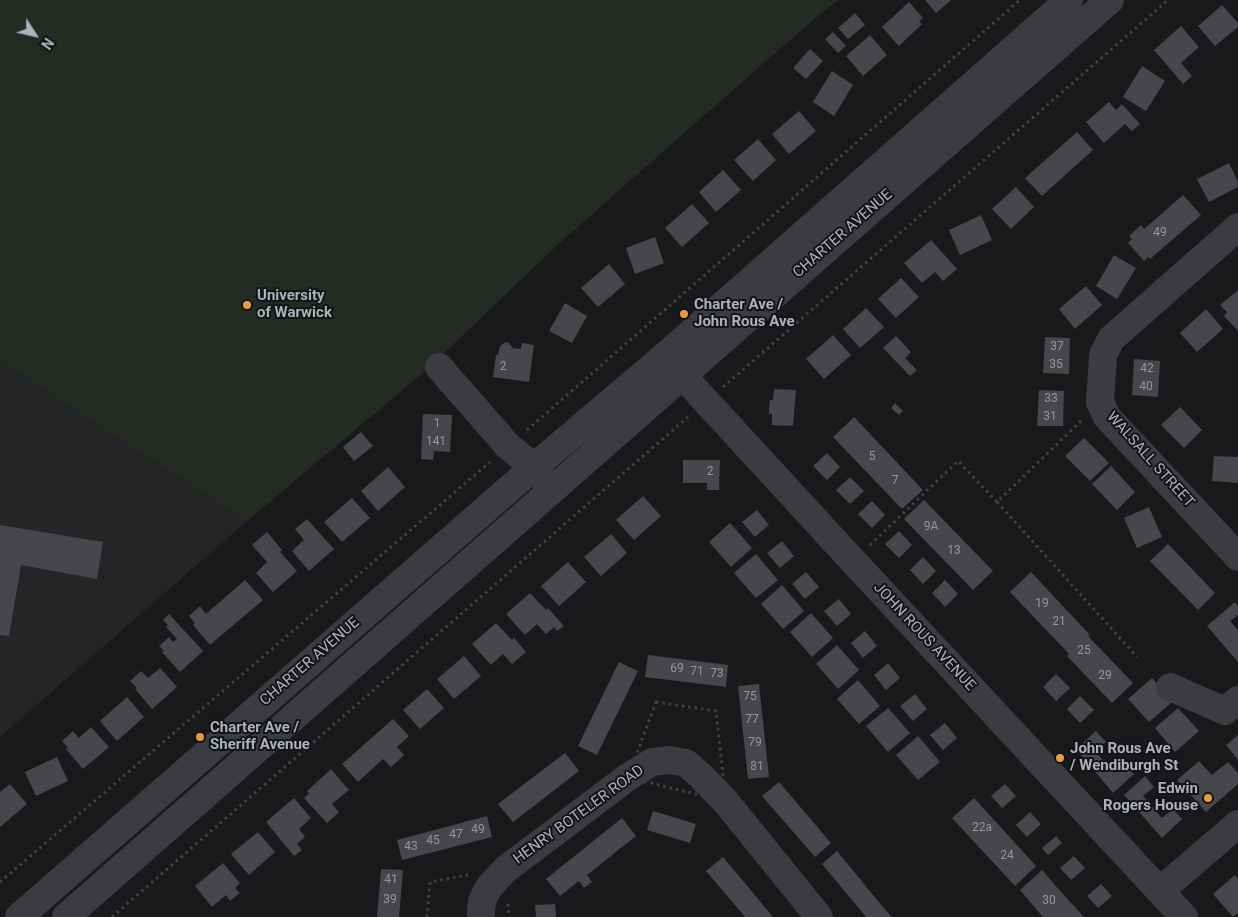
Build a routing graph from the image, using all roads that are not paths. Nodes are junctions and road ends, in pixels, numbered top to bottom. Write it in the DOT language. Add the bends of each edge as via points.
graph roads {
  1 [pos="1069,0"];
  2 [pos="1110,0"];
  3 [pos="1238,227"];
  4 [pos="673,365"];
  5 [pos="438,367"];
  6 [pos="534,467"];
  7 [pos="554,489"];
  8 [pos="1238,556"];
  9 [pos="1170,687"];
  10 [pos="1238,700"];
  11 [pos="1238,824"];
  12 [pos="53,887"];
  13 [pos="1161,890"];
  14 [pos="73,915"];
  15 [pos="19,917"];
  16 [pos="481,917"];
  17 [pos="820,917"];
  18 [pos="1184,917"];
  1 -- 4 [label="street, CHARTER AVENUE"];
  2 -- 4 [label="street, CHARTER AVENUE"];
  3 -- 8 [label="street, WALSALL STREET" via="1112,339 1103,354 1100,402 1107,417"];
  4 -- 6 [label="street, CHARTER AVENUE"];
  4 -- 7 [label="street, CHARTER AVENUE"];
  4 -- 13 [label="street, JOHN ROUS AVENUE"];
  5 -- 6 [label="street" via="508,446"];
  6 -- 7 [label="street"];
  6 -- 12 [label="street, CHARTER AVENUE"];
  7 -- 14 [label="street, CHARTER AVENUE"];
  9 -- 10 [label="street" via="1225,711"];
  11 -- 13 [label="street"];
  12 -- 14 [label="street"];
  12 -- 15 [label="street, CHARTER AVENUE"];
  13 -- 18 [label="street, JOHN ROUS AVENUE"];
  16 -- 17 [label="street, HENRY BOTELER ROAD" via="480,908 489,886 506,869 628,777 652,762 670,760 686,763 702,776"];
}
